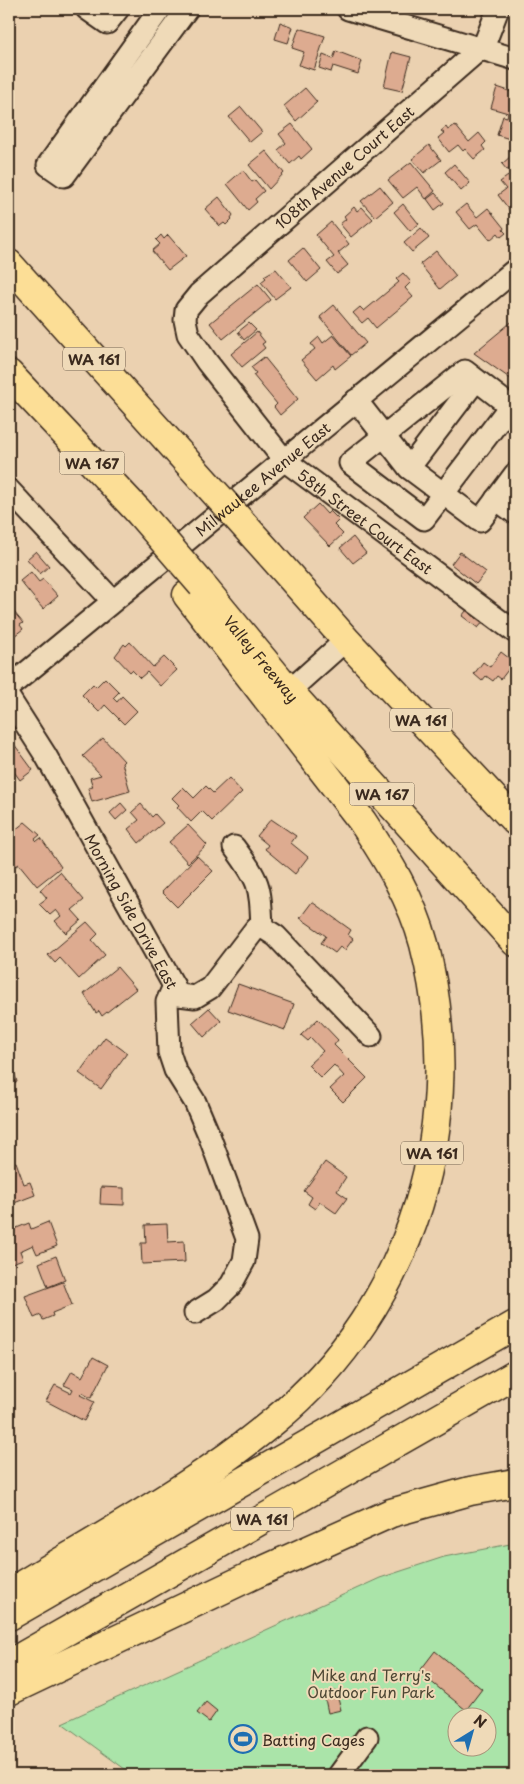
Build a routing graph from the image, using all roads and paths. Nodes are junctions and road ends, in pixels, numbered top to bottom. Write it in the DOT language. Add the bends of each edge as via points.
graph roads {
  1 [pos="87,9"];
  2 [pos="118,9"];
  3 [pos="160,9"];
  4 [pos="187,9"];
  5 [pos="348,9"];
  6 [pos="498,9"];
  7 [pos="480,48"];
  8 [pos="515,59"];
  9 [pos="9,264"];
  10 [pos="515,270"];
  11 [pos="185,320"];
  12 [pos="9,374"];
  13 [pos="476,380"];
  14 [pos="356,400"];
  15 [pos="513,408"];
  16 [pos="384,436"];
  17 [pos="284,460"];
  18 [pos="409,468"];
  19 [pos="515,474"];
  20 [pos="9,490"];
  21 [pos="444,494"];
  22 [pos="496,499"];
  23 [pos="515,513"];
  24 [pos="194,590"];
  25 [pos="112,600"];
  26 [pos="515,632"];
  27 [pos="346,640"];
  28 [pos="9,687"];
  29 [pos="289,691"];
  30 [pos="9,698"];
  31 [pos="515,821"];
  32 [pos="234,847"];
  33 [pos="262,927"];
  34 [pos="515,942"];
  35 [pos="174,986"];
  36 [pos="370,1036"];
  37 [pos="195,1313"];
  38 [pos="515,1325"];
  39 [pos="515,1375"];
  40 [pos="515,1482"];
  41 [pos="9,1593"];
  42 [pos="9,1616"];
  43 [pos="9,1664"];
  44 [pos="9,1690"];
  45 [pos="367,1737"];
  46 [pos="339,1775"];
  1 -- 2 [label="street" via="107,23"];
  3 -- 4 [label="street" via="48,165 64,176"];
  5 -- 7 [label="street"];
  6 -- 7 [label="street, 108th Avenue Court East"];
  7 -- 8 [label="street"];
  7 -- 11 [label="street, 108th Avenue Court East" via="199,294 186,310"];
  9 -- 27 [label="highway, WA 161, bridge"];
  10 -- 14 [label="street, Milwaukee Avenue East"];
  11 -- 17 [label="street, 58th Street Court East" via="188,334 207,362"];
  12 -- 24 [label="highway, Valley Freeway / WA 167, bridge"];
  13 -- 15 [label="street"];
  13 -- 16 [label="street" via="465,371"];
  13 -- 18 [label="street"];
  14 -- 16 [label="street"];
  14 -- 17 [label="street, Milwaukee Avenue East"];
  15 -- 21 [label="street"];
  16 -- 18 [label="street"];
  16 -- 21 [label="street" via="350,463 424,519"];
  17 -- 25 [label="street, Milwaukee Avenue East"];
  17 -- 26 [label="street, 58th Street Court East"];
  18 -- 21 [label="street"];
  19 -- 22 [label="street"];
  20 -- 25 [label="street"];
  21 -- 22 [label="street" via="480,521"];
  22 -- 23 [label="street"];
  24 -- 29 [label="highway, Valley Freeway / WA 167"];
  24 -- 41 [label="highway, WA 161" via="362,821 405,894 423,942 437,1019 440,1097 436,1135 419,1206 400,1255 368,1314 335,1360 275,1420 237,1449 119,1527"];
  25 -- 28 [label="street, Milwaukee Avenue East"];
  27 -- 29 [label="street"];
  27 -- 31 [label="highway, WA 161"];
  29 -- 34 [label="highway, Valley Freeway / WA 167"];
  30 -- 35 [label="street, Morning Side Drive East" via="50,764"];
  32 -- 33 [label="street" via="254,873 260,889"];
  33 -- 35 [label="street, Morning Side Drive East" via="256,928 210,988 195,997 187,997 179,995"];
  33 -- 36 [label="street" via="276,936"];
  35 -- 37 [label="street" via="167,1002 169,1052 175,1070 210,1136 247,1239 244,1261 231,1285 216,1300"];
  38 -- 42 [label="highway"];
  39 -- 43 [label="highway, WA 161"];
  40 -- 44 [label="highway" via="391,1513"];
  45 -- 46 [label="street"];
}
